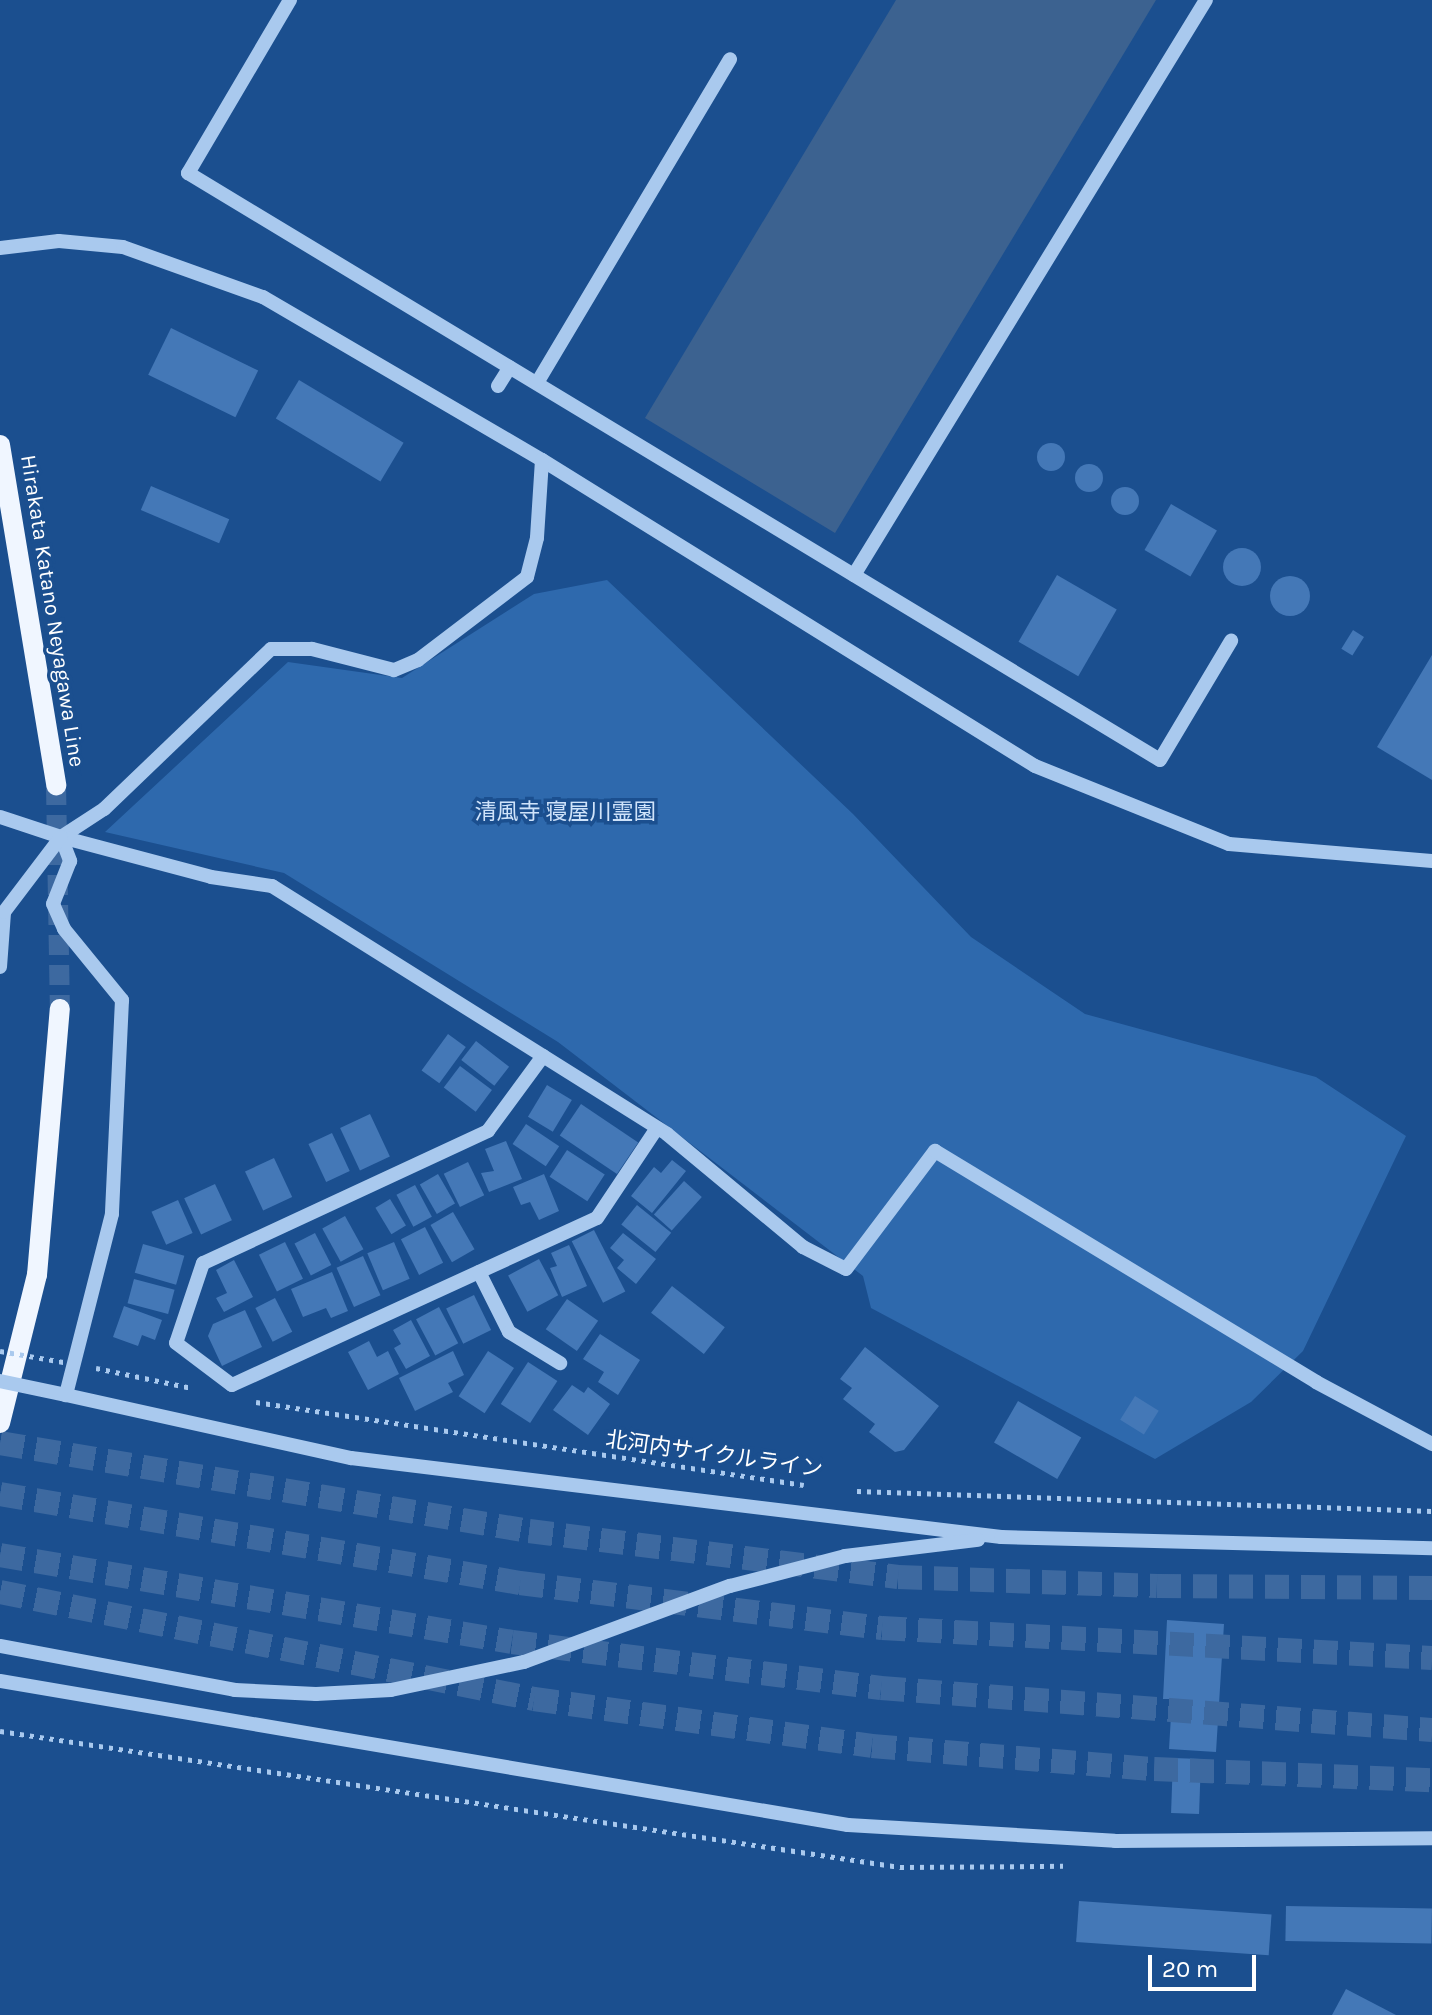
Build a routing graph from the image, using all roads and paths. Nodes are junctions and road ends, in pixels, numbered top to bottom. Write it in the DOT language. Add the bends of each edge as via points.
graph roads {
  1 [pos="290,0"];
  2 [pos="1206,0"];
  3 [pos="730,59"];
  4 [pos="0,248"];
  5 [pos="510,367"];
  6 [pos="537,383"];
  7 [pos="498,386"];
  8 [pos="0,445"];
  9 [pos="542,460"];
  10 [pos="854,575"];
  11 [pos="1231,641"];
  12 [pos="56,785"];
  13 [pos="0,817"];
  14 [pos="61,837"];
  15 [pos="1432,861"];
  16 [pos="0,967"];
  17 [pos="60,1009"];
  18 [pos="543,1056"];
  19 [pos="657,1128"];
  20 [pos="479,1272"];
  21 [pos="0,1351"];
  22 [pos="560,1363"];
  23 [pos="75,1364"];
  24 [pos="0,1381"];
  25 [pos="197,1389"];
  26 [pos="66,1395"];
  27 [pos="242,1399"];
  28 [pos="0,1423"];
  29 [pos="1432,1444"];
  30 [pos="817,1487"];
  31 [pos="848,1491"];
  32 [pos="1432,1511"];
  33 [pos="1001,1537"];
  34 [pos="1432,1548"];
  35 [pos="0,1646"];
  36 [pos="0,1681"];
  37 [pos="1432,1838"];
  1 -- 5 [label="street" via="188,173"];
  2 -- 10 [label="street"];
  3 -- 6 [label="street"];
  4 -- 9 [label="street" via="59,241 123,247 263,297"];
  5 -- 6 [label="street"];
  5 -- 7 [label="street"];
  6 -- 10 [label="street"];
  8 -- 12 [label="main road, Hirakata Katano Neyagawa Line"];
  9 -- 14 [label="street" via="537,538 527,577 418,660 394,670 312,649 271,649 104,809"];
  9 -- 15 [label="street" via="1035,766 1229,844"];
  10 -- 11 [label="street" via="1160,760"];
  13 -- 14 [label="street"];
  14 -- 16 [label="street" via="4,912"];
  14 -- 18 [label="street" via="211,877 272,886"];
  14 -- 23 [label="street" via="70,861 53,904 64,929 122,1000 112,1214"];
  17 -- 28 [label="main road" via="37,1275"];
  18 -- 19 [label="street"];
  18 -- 20 [label="street" via="488,1131 203,1263 176,1343 232,1385"];
  19 -- 20 [label="street" via="597,1218"];
  19 -- 29 [label="street" via="803,1247 846,1269 935,1151 1316,1382"];
  20 -- 22 [label="street" via="509,1332"];
  21 -- 23 [label="path, bridge"];
  23 -- 25 [label="path"];
  23 -- 26 [label="street"];
  24 -- 26 [label="street, bridge"];
  26 -- 33 [label="street" via="351,1458"];
  27 -- 30 [label="path, 北河内サイクルライン"];
  31 -- 32 [label="path, 北河内サイクルライン"];
  33 -- 34 [label="street"];
  33 -- 35 [label="street" via="831,1560 730,1586 524,1662 391,1690 235,1690"];
  36 -- 37 [label="street" via="848,1825 1115,1841"];
}
